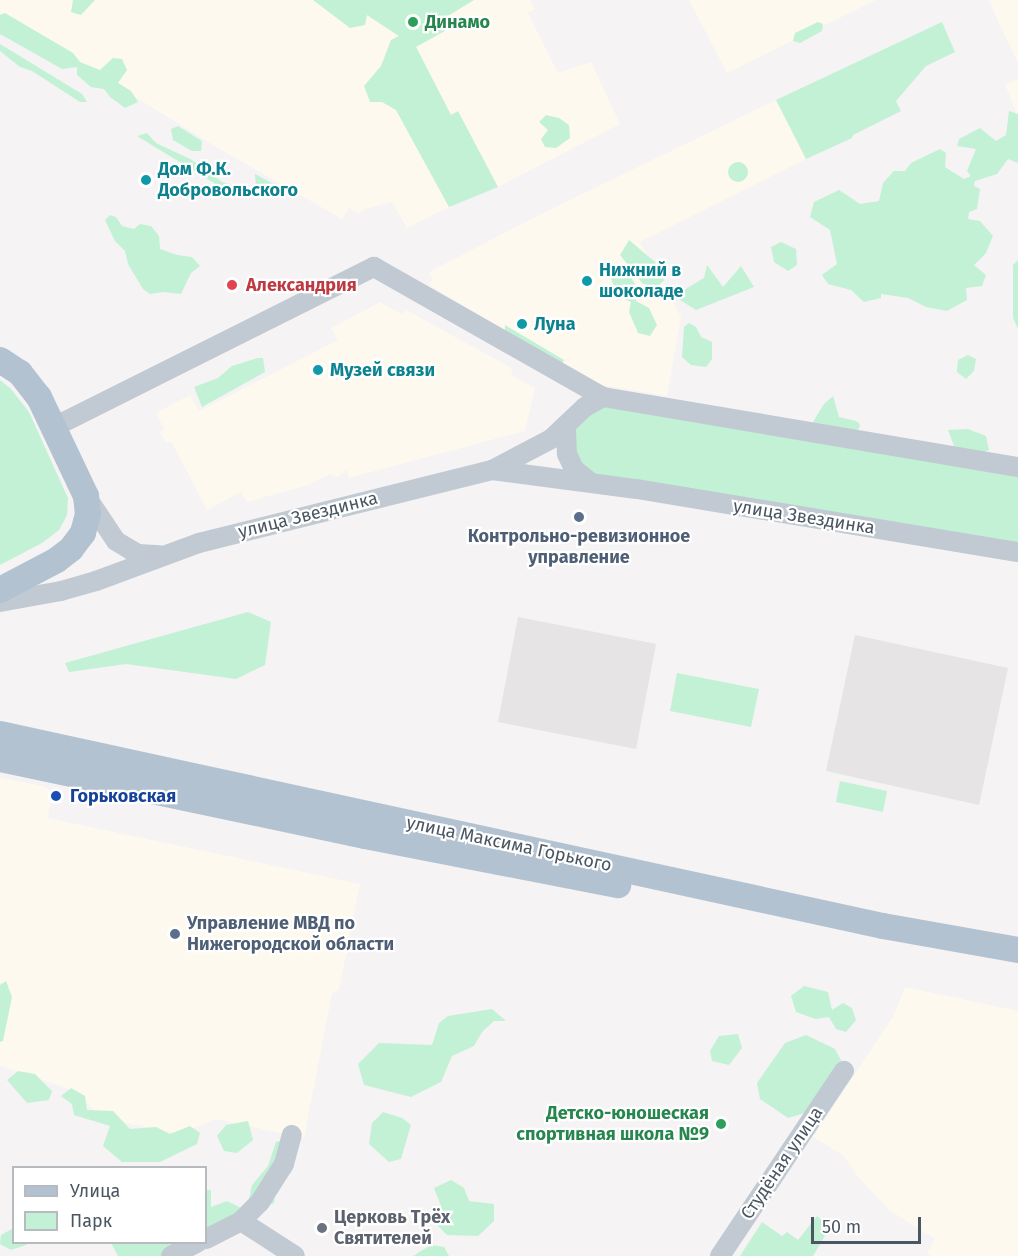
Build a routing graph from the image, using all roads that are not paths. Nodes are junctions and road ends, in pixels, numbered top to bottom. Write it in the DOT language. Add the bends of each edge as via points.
graph roads {
  1 [pos="0,360"];
  2 [pos="603,397"];
  3 [pos="54,427"];
  4 [pos="566,428"];
  5 [pos="1018,467"];
  6 [pos="492,470"];
  7 [pos="590,483"];
  8 [pos="87,496"];
  9 [pos="1018,552"];
  10 [pos="160,555"];
  11 [pos="0,590"];
  12 [pos="0,602"];
  13 [pos="0,734"];
  14 [pos="0,759"];
  15 [pos="907,937"];
  16 [pos="1018,950"];
  17 [pos="1018,965"];
  18 [pos="844,1071"];
  19 [pos="292,1135"];
  20 [pos="241,1221"];
  21 [pos="207,1238"];
  22 [pos="194,1244"];
  23 [pos="171,1256"];
  24 [pos="295,1256"];
  25 [pos="720,1256"];
  1 -- 3 [label="main road" via="30,383"];
  2 -- 3 [label="street" via="374,267"];
  2 -- 4 [label="street, улица Звездинка" via="585,407"];
  2 -- 5 [label="street"];
  3 -- 8 [label="main road"];
  4 -- 6 [label="street, улица Звездинка"];
  4 -- 7 [label="street" via="567,454 574,469"];
  6 -- 7 [label="street, улица Звездинка"];
  6 -- 10 [label="street, улица Звездинка"];
  7 -- 9 [label="street, улица Звездинка"];
  8 -- 10 [label="street, улица Звездинка" via="116,541 138,554"];
  8 -- 11 [label="main road" via="88,514 71,549"];
  10 -- 12 [label="street, улица Звездинка" via="79,586"];
  13 -- 15 [label="main road, улица Максима Горького"];
  14 -- 15 [label="main road, улица Максима Горького" via="365,836"];
  15 -- 16 [label="main road, улица Максима Горького"];
  15 -- 17 [label="main road, улица Максима Горького"];
  18 -- 25 [label="street, Студёная улица"];
  19 -- 20 [label="street" via="284,1164 260,1202"];
  20 -- 21 [label="street"];
  20 -- 24 [label="street"];
  22 -- 23 [label="street"];
}
